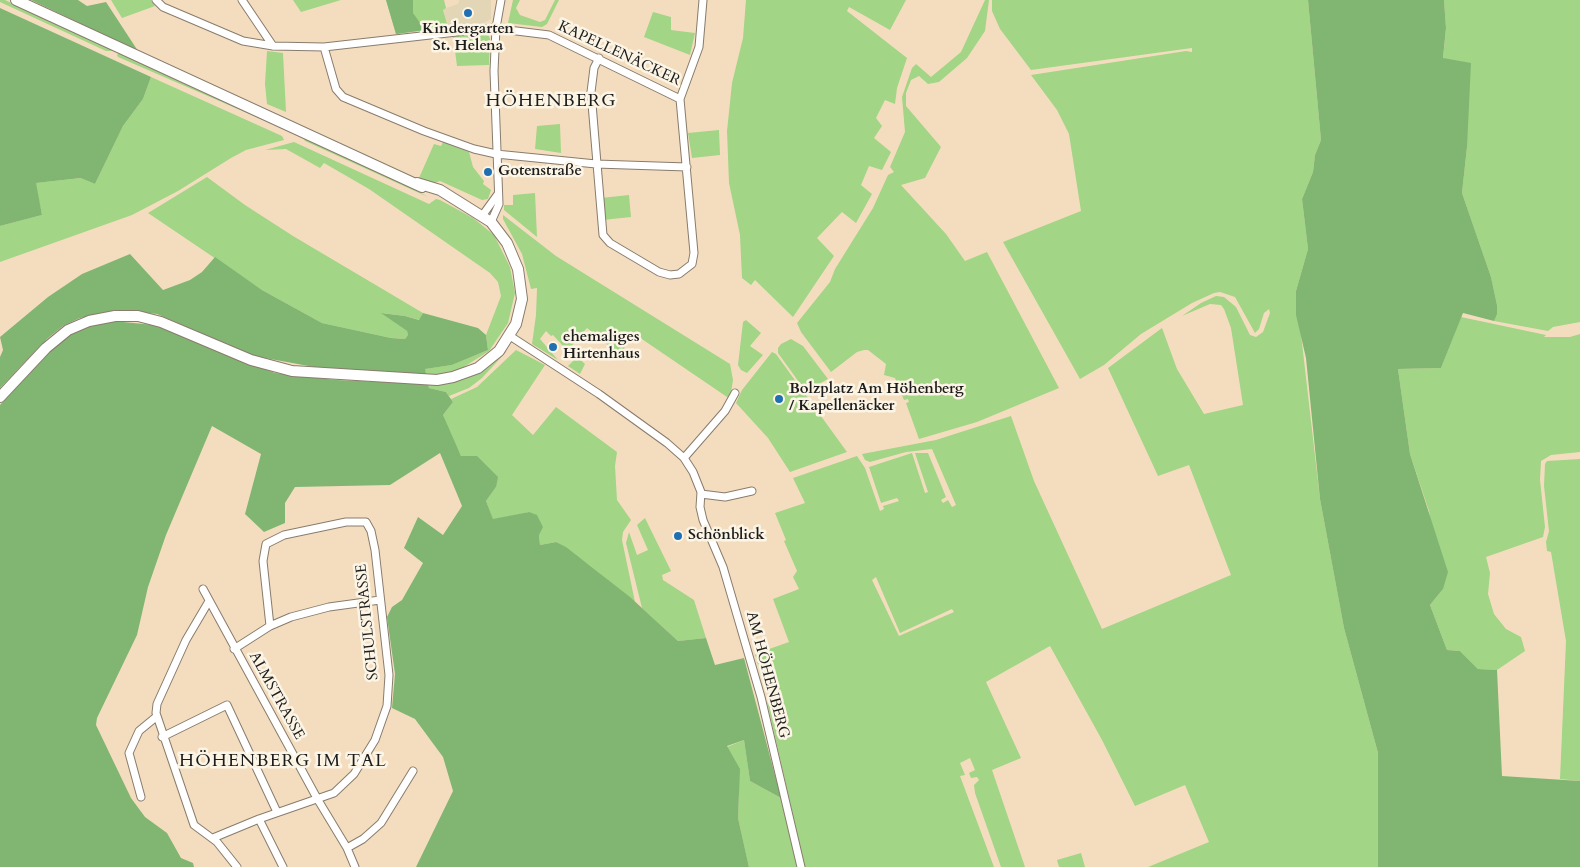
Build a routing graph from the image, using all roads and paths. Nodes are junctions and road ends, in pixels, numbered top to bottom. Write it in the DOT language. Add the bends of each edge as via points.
graph roads {
  1 [pos="16,0"];
  2 [pos="156,0"];
  3 [pos="242,0"];
  4 [pos="501,0"];
  5 [pos="703,0"];
  6 [pos="496,28"];
  7 [pos="273,46"];
  8 [pos="324,47"];
  9 [pos="598,58"];
  10 [pos="680,99"];
  11 [pos="496,154"];
  12 [pos="596,164"];
  13 [pos="686,167"];
  14 [pos="486,219"];
  15 [pos="510,336"];
  16 [pos="735,392"];
  17 [pos="0,397"];
  18 [pos="684,458"];
  19 [pos="752,490"];
  20 [pos="701,494"];
  21 [pos="203,589"];
  22 [pos="380,600"];
  23 [pos="209,601"];
  24 [pos="270,626"];
  25 [pos="234,648"];
  26 [pos="156,717"];
  27 [pos="162,737"];
  28 [pos="413,771"];
  29 [pos="141,797"];
  30 [pos="318,800"];
  31 [pos="277,812"];
  32 [pos="259,819"];
  33 [pos="213,838"];
  34 [pos="347,848"];
  35 [pos="237,867"];
  36 [pos="283,867"];
  37 [pos="355,867"];
  38 [pos="801,867"];
  1 -- 14 [label="main road" via="437,195 450,198"];
  2 -- 7 [label="street, KAPELLENÄCKER" via="162,6 243,41"];
  3 -- 7 [label="street"];
  4 -- 6 [label="street"];
  5 -- 10 [label="street" via="699,47"];
  6 -- 8 [label="street, KAPELLENÄCKER"];
  6 -- 9 [label="street, KAPELLENÄCKER" via="553,36"];
  6 -- 11 [label="street"];
  7 -- 8 [label="street, KAPELLENÄCKER"];
  8 -- 11 [label="street" via="336,89 343,97 424,131"];
  9 -- 10 [label="street, KAPELLENÄCKER"];
  9 -- 12 [label="street" via="590,92"];
  10 -- 13 [label="street, KAPELLENÄCKER"];
  11 -- 12 [label="street"];
  11 -- 14 [label="street" via="498,194"];
  12 -- 13 [label="street"];
  12 -- 13 [label="street, KAPELLENÄCKER" via="604,236 659,272 670,275 686,270 694,257"];
  14 -- 15 [label="main road" via="507,243 520,275 520,309"];
  15 -- 17 [label="main road" via="494,356 472,371 446,379 403,379 285,369 251,360 162,322 138,316 115,316 68,330 46,348"];
  15 -- 18 [label="street, AM HÖHENBERG" via="608,400"];
  16 -- 18 [label="street" via="725,411"];
  18 -- 20 [label="street, AM HÖHENBERG"];
  19 -- 20 [label="street" via="725,497"];
  20 -- 38 [label="street, AM HÖHENBERG" via="703,520 723,567 764,708"];
  21 -- 23 [label="street, ALMSTRASSE"];
  22 -- 24 [label="street" via="323,608"];
  22 -- 24 [label="street, SCHULSTRASSE" via="375,550 366,522 346,522 284,535 268,541 263,553"];
  22 -- 30 [label="street, SCHULSTRASSE" via="389,675 383,720 371,748 354,774 334,793"];
  23 -- 25 [label="street, ALMSTRASSE"];
  23 -- 26 [label="street" via="194,623 162,691"];
  24 -- 25 [label="street"];
  25 -- 30 [label="street, ALMSTRASSE"];
  26 -- 27 [label="street"];
  26 -- 29 [label="street" via="139,731 129,753"];
  27 -- 31 [label="street" via="227,705"];
  27 -- 33 [label="street" via="194,825"];
  28 -- 34 [label="street" via="381,823"];
  30 -- 31 [label="street, SCHULSTRASSE"];
  30 -- 34 [label="street, ALMSTRASSE"];
  31 -- 32 [label="street, SCHULSTRASSE"];
  32 -- 33 [label="street, SCHULSTRASSE"];
  32 -- 36 [label="street"];
  33 -- 35 [label="street"];
  34 -- 37 [label="street, ALMSTRASSE"];
}
